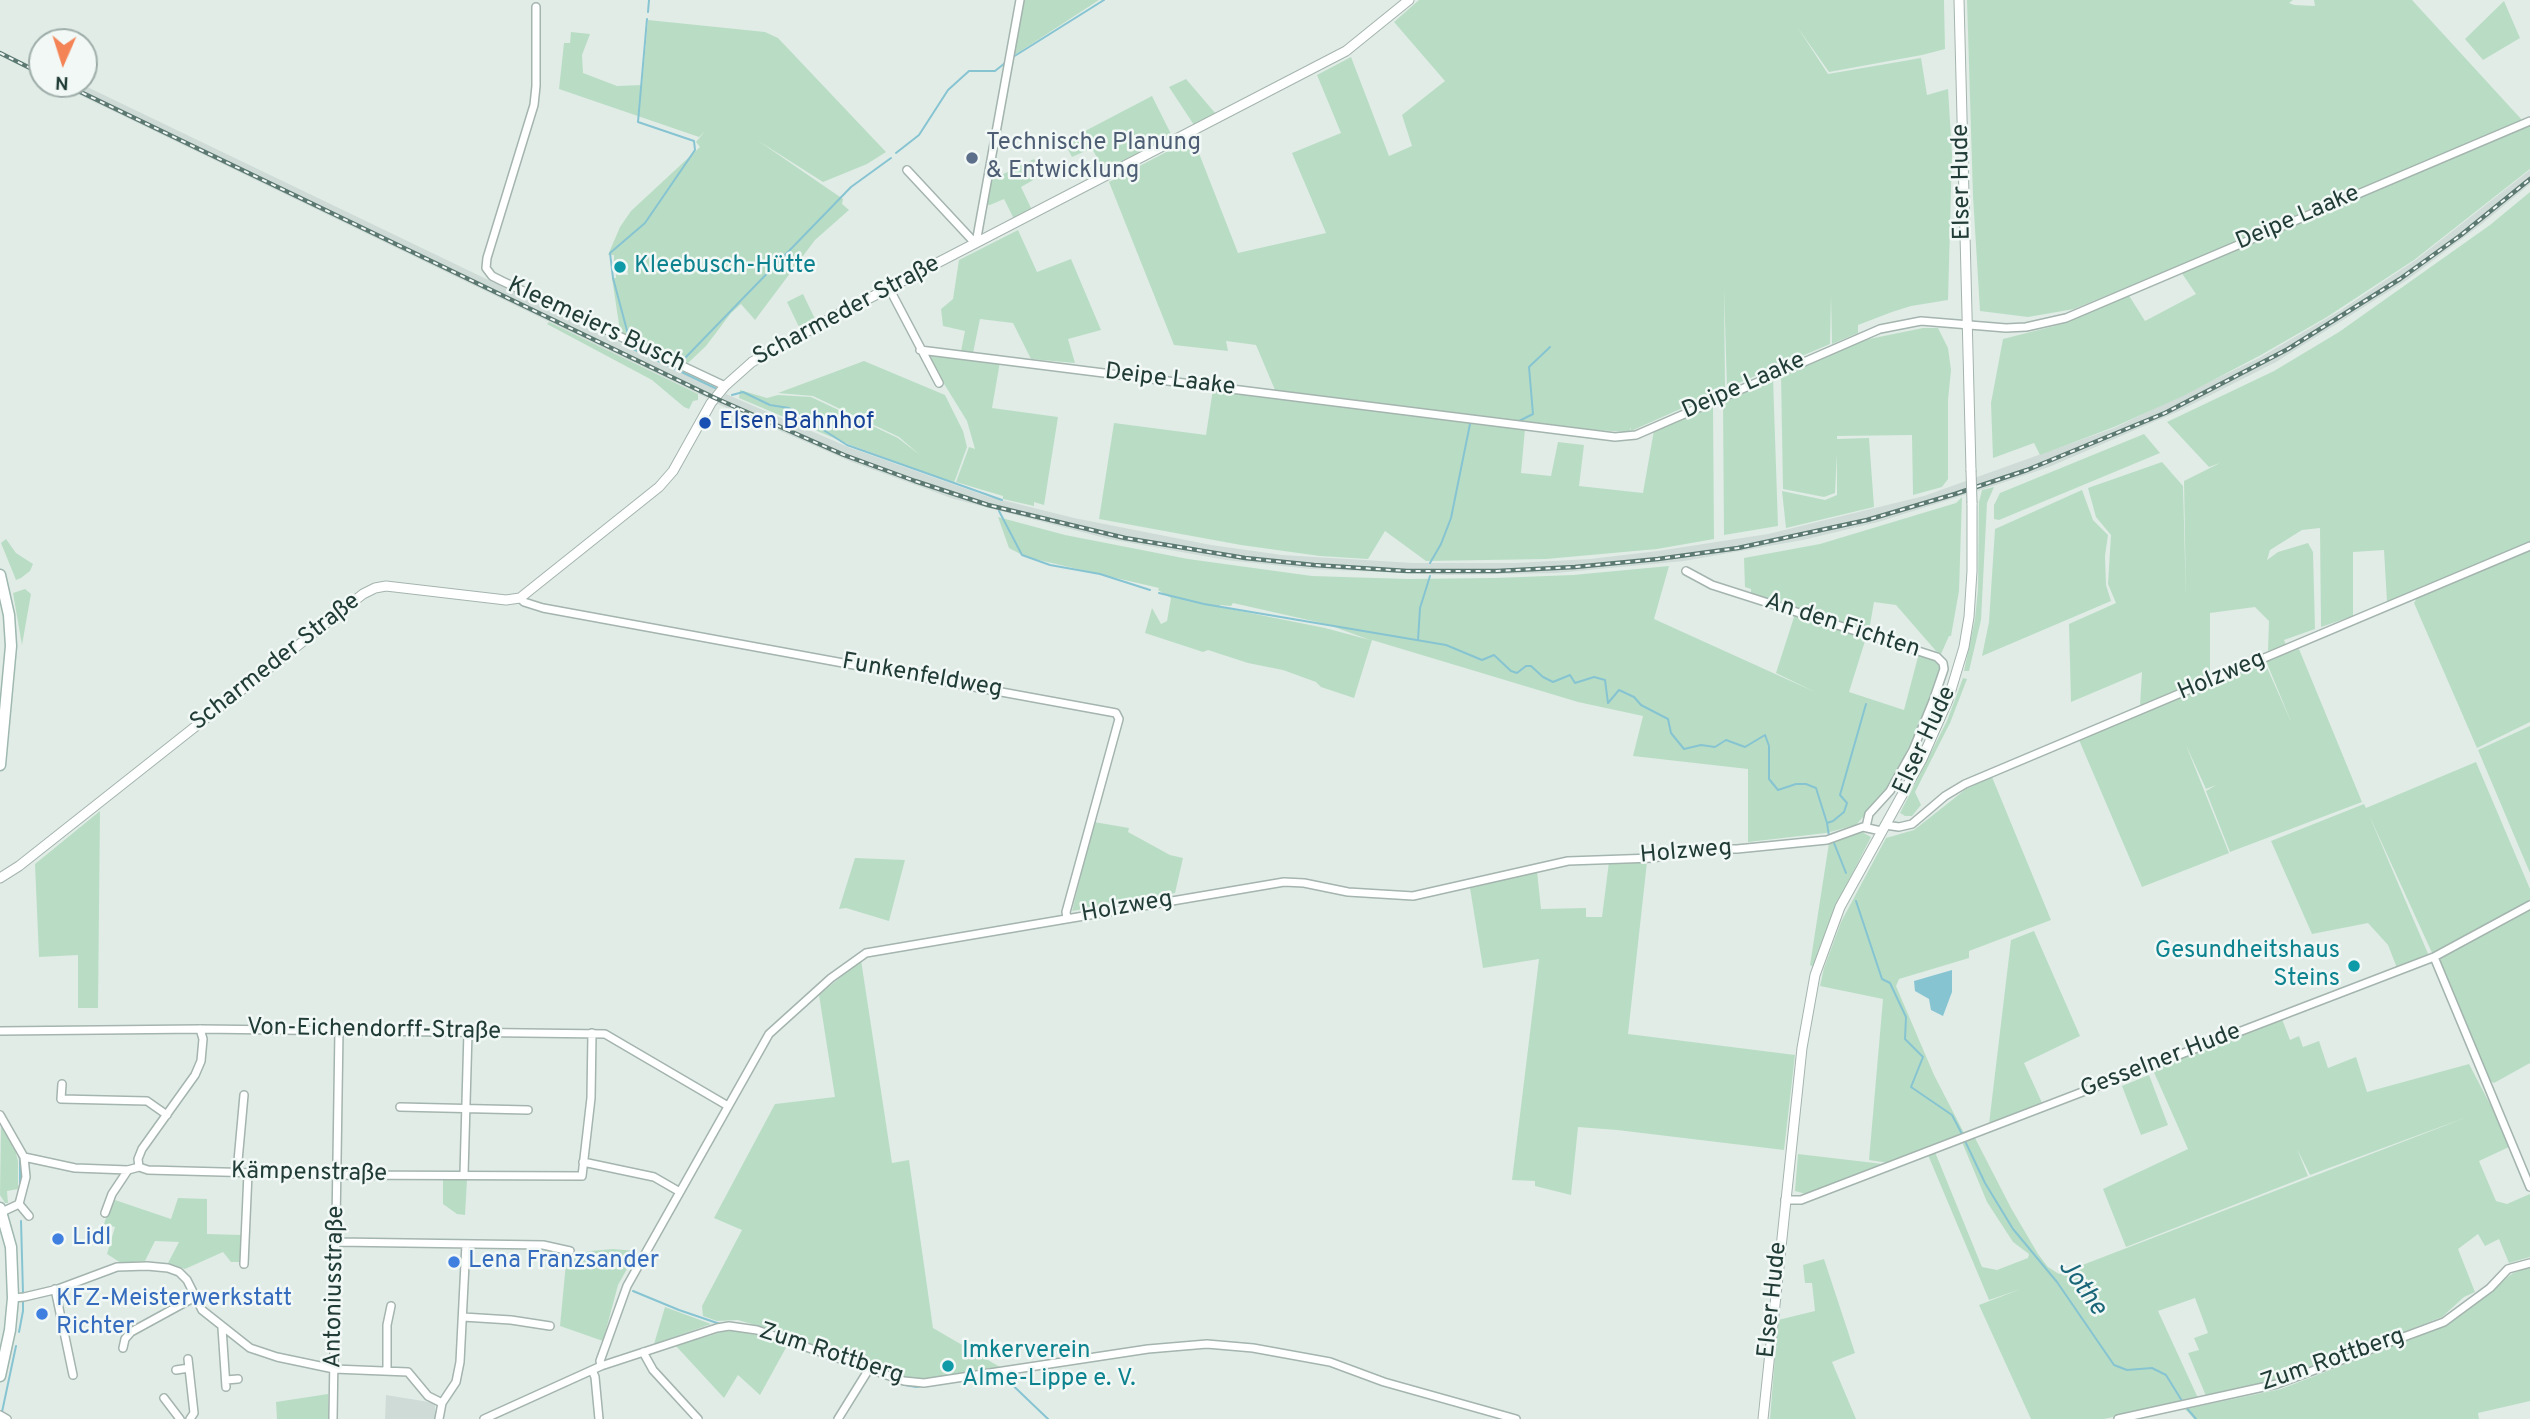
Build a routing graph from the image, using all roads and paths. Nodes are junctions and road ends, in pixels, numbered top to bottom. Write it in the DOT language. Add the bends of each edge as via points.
graph roads {
  1 [pos="1020,0"];
  2 [pos="1409,0"];
  3 [pos="1959,0"];
  4 [pos="537,7"];
  5 [pos="2530,121"];
  6 [pos="907,170"];
  7 [pos="975,243"];
  8 [pos="889,288"];
  9 [pos="1966,325"];
  10 [pos="920,350"];
  11 [pos="939,383"];
  12 [pos="725,386"];
  13 [pos="2530,546"];
  14 [pos="1686,571"];
  15 [pos="0,575"];
  16 [pos="520,598"];
  17 [pos="0,765"];
  18 [pos="1866,827"];
  19 [pos="1883,828"];
  20 [pos="0,878"];
  21 [pos="2530,905"];
  22 [pos="1067,918"];
  23 [pos="2434,957"];
  24 [pos="200,1029"];
  25 [pos="339,1030"];
  26 [pos="0,1031"];
  27 [pos="468,1032"];
  28 [pos="592,1033"];
  29 [pos="62,1084"];
  30 [pos="244,1095"];
  31 [pos="400,1107"];
  32 [pos="728,1107"];
  33 [pos="467,1109"];
  34 [pos="528,1110"];
  35 [pos="0,1115"];
  36 [pos="167,1115"];
  37 [pos="24,1157"];
  38 [pos="583,1162"];
  39 [pos="139,1167"];
  40 [pos="128,1170"];
  41 [pos="237,1172"];
  42 [pos="248,1173"];
  43 [pos="338,1174"];
  44 [pos="464,1174"];
  45 [pos="2530,1188"];
  46 [pos="680,1192"];
  47 [pos="1785,1200"];
  48 [pos="19,1205"];
  49 [pos="1,1210"];
  50 [pos="105,1213"];
  51 [pos="29,1216"];
  52 [pos="337,1242"];
  53 [pos="466,1244"];
  54 [pos="570,1251"];
  55 [pos="2530,1263"];
  56 [pos="244,1264"];
  57 [pos="55,1289"];
  58 [pos="195,1297"];
  59 [pos="19,1298"];
  60 [pos="391,1306"];
  61 [pos="463,1317"];
  62 [pos="550,1326"];
  63 [pos="222,1328"];
  64 [pos="123,1348"];
  65 [pos="643,1352"];
  66 [pos="188,1359"];
  67 [pos="601,1366"];
  68 [pos="189,1368"];
  69 [pos="334,1369"];
  70 [pos="869,1369"];
  71 [pos="176,1370"];
  72 [pos="592,1370"];
  73 [pos="387,1371"];
  74 [pos="73,1375"];
  75 [pos="0,1376"];
  76 [pos="238,1379"];
  77 [pos="164,1398"];
  78 [pos="442,1403"];
  79 [pos="0,1415"];
  80 [pos="7,1419"];
  81 [pos="180,1419"];
  82 [pos="190,1419"];
  83 [pos="333,1419"];
  84 [pos="439,1419"];
  85 [pos="484,1419"];
  86 [pos="599,1419"];
  87 [pos="698,1419"];
  88 [pos="838,1419"];
  89 [pos="1516,1419"];
  90 [pos="1763,1419"];
  91 [pos="2118,1419"];
  1 -- 7 [label="street"];
  2 -- 7 [label="street, Scharmeder Straße" via="1346,51"];
  3 -- 9 [label="street, Elser Hude"];
  4 -- 12 [label="street, Kleemeiers Busch" via="534,105 486,268 502,281"];
  5 -- 9 [label="street, Deipe Laake" via="2066,318 2026,327"];
  6 -- 7 [label="street"];
  7 -- 8 [label="street, Scharmeder Straße"];
  8 -- 10 [label="street"];
  8 -- 12 [label="street, Scharmeder Straße" via="774,348"];
  9 -- 10 [label="street, Deipe Laake" via="1921,321 1880,329 1636,435 1615,437"];
  9 -- 19 [label="street, Elser Hude, bridge" via="1972,470 1969,617 1958,670 1936,732"];
  10 -- 11 [label="street"];
  12 -- 16 [label="street, Scharmeder Straße" via="659,488"];
  13 -- 19 [label="street, Holzweg" via="1965,784 1912,824"];
  14 -- 18 [label="street, An den Fichten" via="1712,585 1937,657 1943,663 1913,750 1890,791 1869,814"];
  15 -- 17 [label="main road" via="10,646"];
  16 -- 20 [label="street, Scharmeder Straße" via="375,587"];
  16 -- 22 [label="street, Funkenfeldweg" via="543,608 1116,713 1119,719"];
  18 -- 19 [label="street, Holzweg"];
  18 -- 22 [label="street, Holzweg" via="1827,840 1697,849 1653,858 1568,861 1413,896 1284,882"];
  19 -- 47 [label="street, Elser Hude" via="1840,907 1815,975"];
  21 -- 23 [label="street, Gesselner Hude"];
  22 -- 32 [label="street, Holzweg" via="890,947 858,957 774,1026"];
  23 -- 45 [label="street"];
  23 -- 47 [label="street, Gesselner Hude" via="1826,1191"];
  24 -- 25 [label="street, Von-Eichendorff-Straße"];
  24 -- 26 [label="street, Von-Eichendorff-Straße"];
  24 -- 36 [label="street" via="201,1061"];
  25 -- 27 [label="street, Von-Eichendorff-Straße"];
  25 -- 43 [label="street, Antoniusstraße"];
  27 -- 28 [label="street, Von-Eichendorff-Straße"];
  27 -- 33 [label="street"];
  28 -- 32 [label="street, Von-Eichendorff-Straße" via="605,1034"];
  28 -- 38 [label="street" via="591,1098"];
  29 -- 36 [label="street" via="59,1102 147,1101"];
  30 -- 41 [label="street"];
  31 -- 33 [label="street"];
  32 -- 46 [label="street, Holzweg"];
  33 -- 34 [label="street"];
  33 -- 44 [label="street"];
  35 -- 37 [label="street"];
  36 -- 39 [label="street" via="142,1149"];
  37 -- 40 [label="street, Kämpenstraße" via="75,1168"];
  37 -- 48 [label="street" via="26,1177"];
  38 -- 44 [label="street, Kämpenstraße" via="582,1176"];
  38 -- 46 [label="street" via="654,1177"];
  39 -- 40 [label="street, Kämpenstraße"];
  39 -- 41 [label="street, Kämpenstraße"];
  40 -- 50 [label="street"];
  41 -- 42 [label="street, Kämpenstraße"];
  42 -- 43 [label="street, Kämpenstraße"];
  42 -- 56 [label="street"];
  43 -- 44 [label="street, Kämpenstraße"];
  43 -- 52 [label="street, Antoniusstraße"];
  46 -- 67 [label="street, Holzweg" via="624,1292"];
  47 -- 90 [label="street, Elser Hude"];
  48 -- 49 [label="street"];
  48 -- 51 [label="street"];
  49 -- 59 [label="main road"];
  52 -- 53 [label="street"];
  52 -- 69 [label="street, Antoniusstraße"];
  53 -- 54 [label="street" via="543,1245"];
  53 -- 61 [label="street"];
  55 -- 91 [label="street, Zum Rottberg" via="2508,1269 2444,1322 2277,1384"];
  57 -- 58 [label="street" via="115,1268 156,1266 179,1272"];
  57 -- 59 [label="street"];
  57 -- 74 [label="street" via="75,1353"];
  58 -- 63 [label="street"];
  58 -- 64 [label="street" via="131,1332"];
  59 -- 75 [label="main road"];
  60 -- 73 [label="street"];
  61 -- 62 [label="street"];
  61 -- 78 [label="street" via="456,1382"];
  63 -- 69 [label="street" via="256,1350"];
  63 -- 76 [label="street" via="226,1384"];
  65 -- 67 [label="street, Zum Rottberg"];
  65 -- 70 [label="street, Zum Rottberg" via="736,1326"];
  65 -- 87 [label="street" via="653,1370"];
  66 -- 68 [label="street"];
  67 -- 72 [label="street, Zum Rottberg"];
  68 -- 71 [label="street"];
  68 -- 82 [label="street" via="194,1413"];
  69 -- 73 [label="street"];
  69 -- 83 [label="street, Antoniusstraße"];
  70 -- 88 [label="street"];
  70 -- 89 [label="street, Zum Rottberg" via="924,1383 1148,1349 1218,1345 1330,1362"];
  72 -- 85 [label="street, Zum Rottberg"];
  72 -- 86 [label="street"];
  73 -- 78 [label="street" via="412,1374 428,1396"];
  77 -- 81 [label="street"];
  78 -- 84 [label="street"];
  79 -- 80 [label="street"];
}
